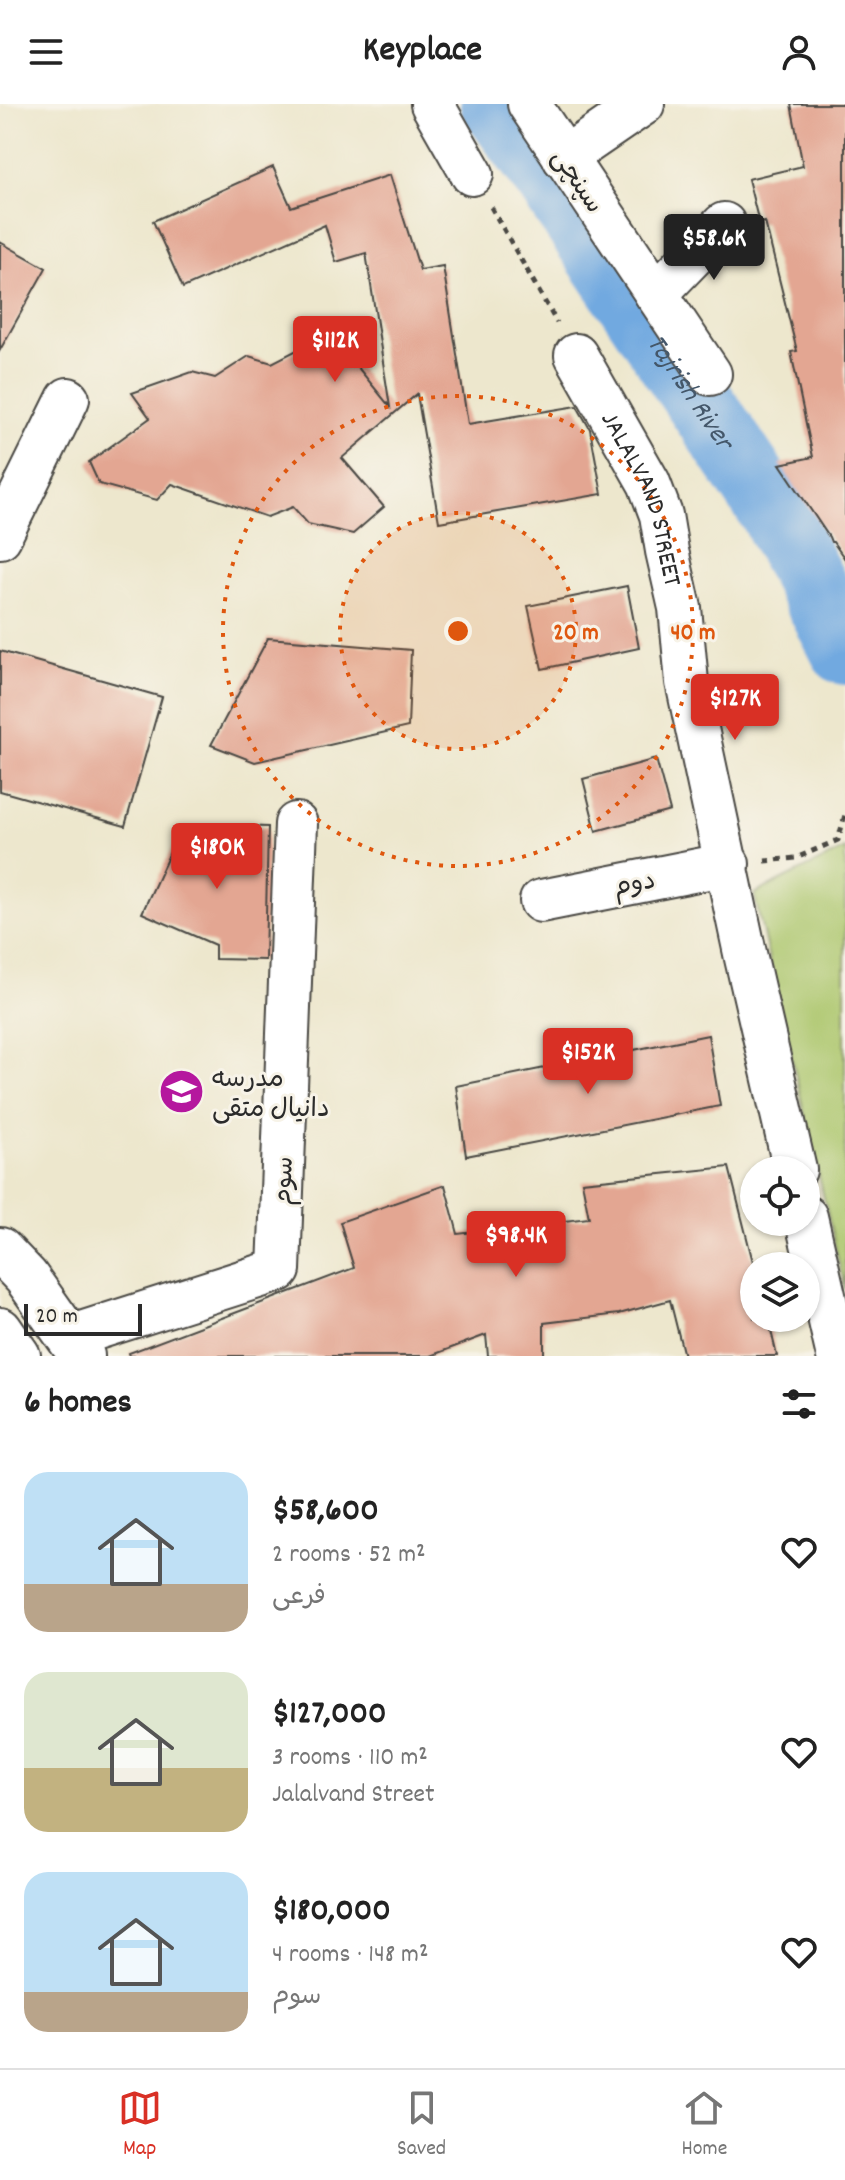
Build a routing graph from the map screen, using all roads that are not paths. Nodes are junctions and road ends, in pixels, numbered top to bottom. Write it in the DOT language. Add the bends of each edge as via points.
graph roads {
  1 [pos="432,104"];
  2 [pos="529,104"];
  3 [pos="643,104"];
  4 [pos="564,158"];
  5 [pos="472,174"];
  6 [pos="724,224"];
  7 [pos="656,294"];
  8 [pos="576,355"];
  9 [pos="710,374"];
  10 [pos="68,399"];
  11 [pos="0,537"];
  12 [pos="296,824"];
  13 [pos="728,864"];
  14 [pos="541,901"];
  15 [pos="792,1156"];
  16 [pos="811,1236"];
  17 [pos="0,1250"];
  18 [pos="0,1330"];
  19 [pos="76,1347"];
  20 [pos="845,1351"];
  21 [pos="18,1356"];
  22 [pos="839,1356"];
  1 -- 5 [label="street"];
  2 -- 4 [label="street, سپنچی"];
  3 -- 4 [label="street"];
  4 -- 7 [label="street, سپنچی"];
  6 -- 7 [label="street"];
  7 -- 9 [label="street, سپنچی"];
  8 -- 13 [label="street, JALALVAND STREET" via="649,483 661,515 680,608 687,682"];
  10 -- 11 [label="street"];
  12 -- 19 [label="street, سوم" via="279,1270"];
  13 -- 14 [label="street, دوم"];
  13 -- 15 [label="street, JALALVAND STREET"];
  16 -- 22 [label="street"];
  17 -- 19 [label="street"];
  18 -- 21 [label="street"];
  20 -- 22 [label="street"];
}
